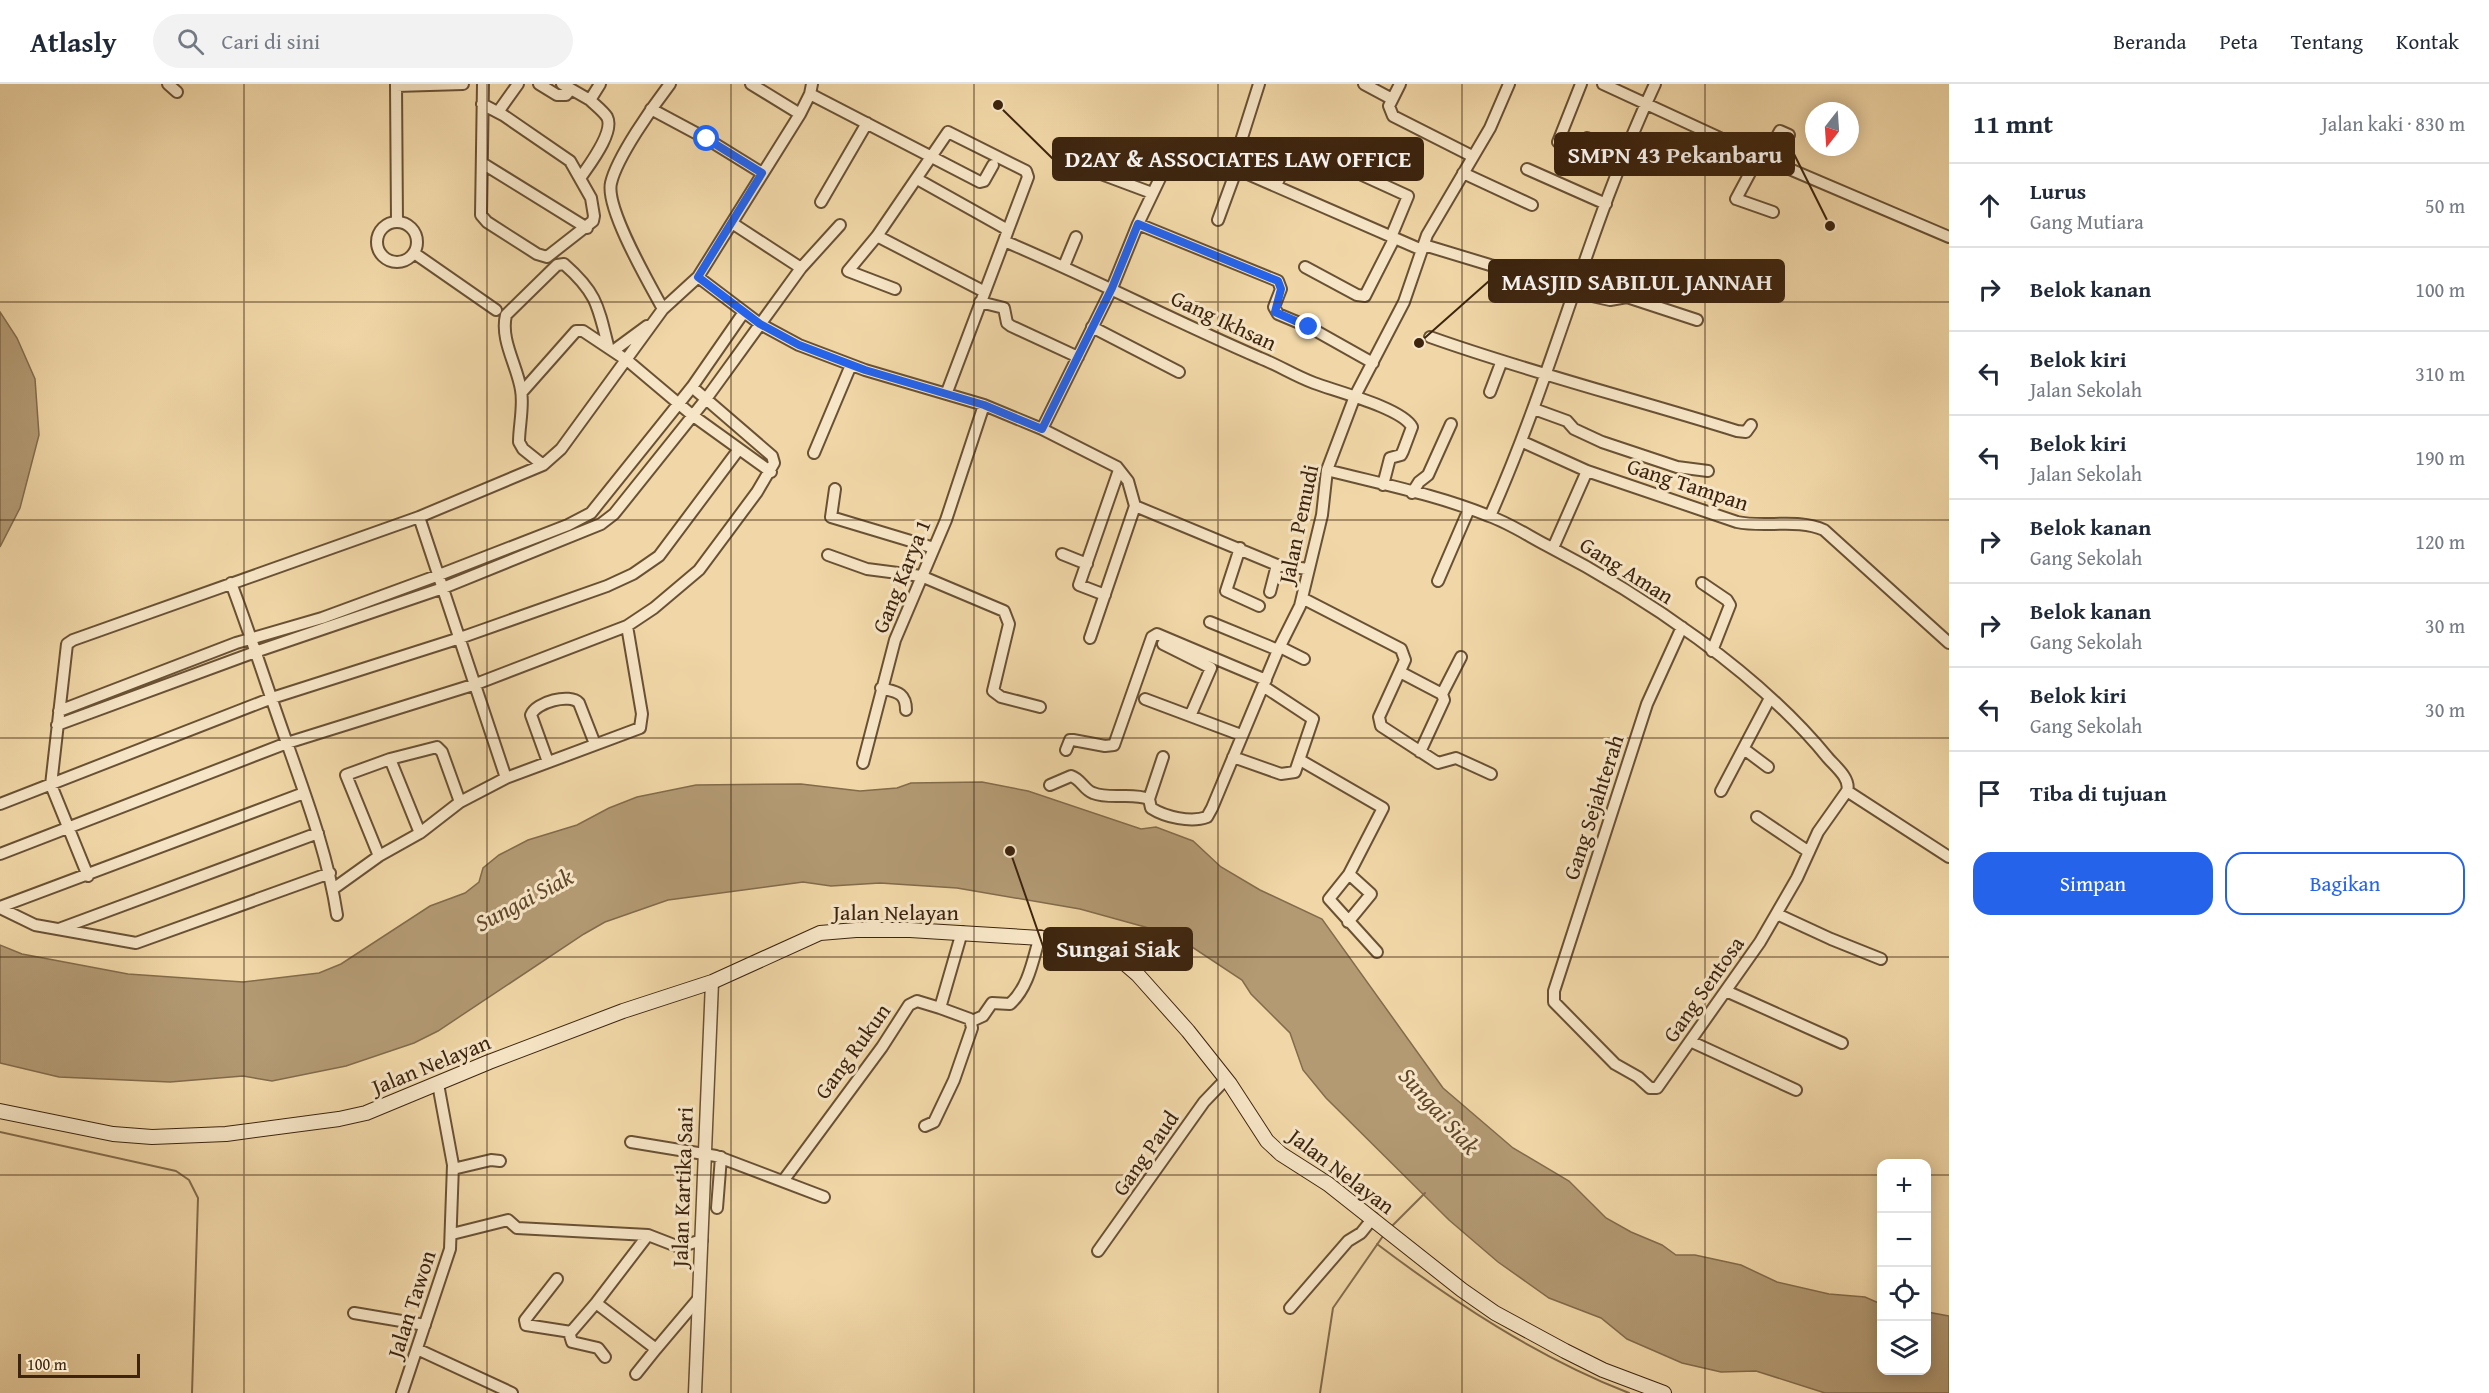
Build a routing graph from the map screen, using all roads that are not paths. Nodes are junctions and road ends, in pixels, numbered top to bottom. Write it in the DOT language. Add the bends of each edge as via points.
graph roads {
  1 [pos="168,84"];
  2 [pos="464,84"];
  3 [pos="483,84"];
  4 [pos="518,84"];
  5 [pos="539,84"];
  6 [pos="600,84"];
  7 [pos="670,84"];
  8 [pos="752,84"];
  9 [pos="1259,84"];
  10 [pos="1364,84"];
  11 [pos="1400,84"];
  12 [pos="1509,84"];
  13 [pos="1581,84"];
  14 [pos="1603,84"];
  15 [pos="1655,84"];
  16 [pos="396,85"];
  17 [pos="566,86"];
  18 [pos="811,89"];
  19 [pos="177,92"];
  20 [pos="1392,99"];
  21 [pos="590,100"];
  22 [pos="1646,102"];
  23 [pos="483,104"];
  24 [pos="651,109"];
  25 [pos="498,112"];
  26 [pos="800,114"];
  27 [pos="867,123"];
  28 [pos="1789,135"];
  29 [pos="1587,138"];
  30 [pos="1558,142"];
  31 [pos="1625,152"];
  32 [pos="930,156"];
  33 [pos="1472,156"];
  34 [pos="1762,157"];
  35 [pos="482,163"];
  36 [pos="993,165"];
  37 [pos="1235,167"];
  38 [pos="1085,168"];
  39 [pos="1527,169"];
  40 [pos="762,173"];
  41 [pos="1462,173"];
  42 [pos="581,177"];
  43 [pos="917,179"];
  44 [pos="1276,186"];
  45 [pos="1152,193"];
  46 [pos="820,202"];
  47 [pos="1606,204"];
  48 [pos="1532,205"];
  49 [pos="1773,212"];
  50 [pos="1218,220"];
  51 [pos="398,222"];
  52 [pos="732,223"];
  53 [pos="1138,224"];
  54 [pos="840,225"];
  55 [pos="586,228"];
  56 [pos="1006,235"];
  57 [pos="877,236"];
  58 [pos="1076,237"];
  59 [pos="1949,237"];
  60 [pos="1393,238"];
  61 [pos="1423,247"];
  62 [pos="414,253"];
  63 [pos="1064,266"];
  64 [pos="1305,267"];
  65 [pos="801,268"];
  66 [pos="698,277"];
  67 [pos="1112,288"];
  68 [pos="895,289"];
  69 [pos="1575,289"];
  70 [pos="981,297"];
  71 [pos="663,309"];
  72 [pos="496,310"];
  73 [pos="744,312"];
  74 [pos="654,320"];
  75 [pos="1697,320"];
  76 [pos="760,324"];
  77 [pos="1092,327"];
  78 [pos="729,332"];
  79 [pos="1430,337"];
  80 [pos="746,345"];
  81 [pos="611,349"];
  82 [pos="1078,357"];
  83 [pos="628,361"];
  84 [pos="1373,363"];
  85 [pos="1501,363"];
  86 [pos="851,365"];
  87 [pos="1179,372"];
  88 [pos="1547,376"];
  89 [pos="692,387"];
  90 [pos="522,392"];
  91 [pos="1490,392"];
  92 [pos="947,393"];
  93 [pos="1355,396"];
  94 [pos="706,399"];
  95 [pos="678,404"];
  96 [pos="984,405"];
  97 [pos="1534,409"];
  98 [pos="692,415"];
  99 [pos="1451,424"];
  100 [pos="1751,425"];
  101 [pos="1042,429"];
  102 [pos="1522,442"];
  103 [pos="739,449"];
  104 [pos="814,453"];
  105 [pos="543,465"];
  106 [pos="1119,470"];
  107 [pos="1327,470"];
  108 [pos="1587,471"];
  109 [pos="1708,471"];
  110 [pos="771,472"];
  111 [pos="1383,485"];
  112 [pos="835,489"];
  113 [pos="1412,493"];
  114 [pos="1135,506"];
  115 [pos="1469,509"];
  116 [pos="591,513"];
  117 [pos="1490,516"];
  118 [pos="419,517"];
  119 [pos="601,524"];
  120 [pos="934,548"];
  121 [pos="1240,548"];
  122 [pos="1553,548"];
  123 [pos="1062,554"];
  124 [pos="828,555"];
  125 [pos="1087,564"];
  126 [pos="1277,564"];
  127 [pos="1308,569"];
  128 [pos="439,575"];
  129 [pos="921,576"];
  130 [pos="1438,581"];
  131 [pos="231,583"];
  132 [pos="1702,583"];
  133 [pos="443,588"];
  134 [pos="1270,592"];
  135 [pos="1105,595"];
  136 [pos="1302,598"];
  137 [pos="1259,606"];
  138 [pos="1210,622"];
  139 [pos="627,626"];
  140 [pos="1682,627"];
  141 [pos="252,638"];
  142 [pos="1090,638"];
  143 [pos="460,639"];
  144 [pos="1949,643"];
  145 [pos="1163,644"];
  146 [pos="1279,649"];
  147 [pos="258,651"];
  148 [pos="1712,651"];
  149 [pos="1461,657"];
  150 [pos="1304,659"];
  151 [pos="1400,672"];
  152 [pos="1264,683"];
  153 [pos="476,684"];
  154 [pos="881,688"];
  155 [pos="1442,694"];
  156 [pos="272,698"];
  157 [pos="1770,698"];
  158 [pos="1145,699"];
  159 [pos="1040,707"];
  160 [pos="906,710"];
  161 [pos="59,711"];
  162 [pos="1191,714"];
  163 [pos="57,725"];
  164 [pos="1241,735"];
  165 [pos="287,743"];
  166 [pos="596,744"];
  167 [pos="1744,749"];
  168 [pos="1066,750"];
  169 [pos="1420,752"];
  170 [pos="1163,757"];
  171 [pos="1233,757"];
  172 [pos="390,759"];
  173 [pos="1300,760"];
  174 [pos="548,762"];
  175 [pos="863,763"];
  176 [pos="1768,767"];
  177 [pos="1491,774"];
  178 [pos="506,778"];
  179 [pos="51,785"];
  180 [pos="1050,785"];
  181 [pos="1721,791"];
  182 [pos="1847,792"];
  183 [pos="304,793"];
  184 [pos="1149,799"];
  185 [pos="460,801"];
  186 [pos="0,804"];
  187 [pos="1757,817"];
  188 [pos="69,830"];
  189 [pos="318,833"];
  190 [pos="420,833"];
  191 [pos="1809,852"];
  192 [pos="0,854"];
  193 [pos="379,856"];
  194 [pos="1949,857"];
  195 [pos="330,873"];
  196 [pos="1349,874"];
  197 [pos="88,876"];
  198 [pos="333,889"];
  199 [pos="0,908"];
  200 [pos="1778,914"];
  201 [pos="337,915"];
  202 [pos="1348,922"];
  203 [pos="57,929"];
  204 [pos="962,933"];
  205 [pos="1041,936"];
  206 [pos="1377,952"];
  207 [pos="1881,959"];
  208 [pos="712,982"];
  209 [pos="1726,991"];
  210 [pos="1554,1002"];
  211 [pos="940,1008"];
  212 [pos="972,1021"];
  213 [pos="1692,1042"];
  214 [pos="1842,1043"];
  215 [pos="1226,1079"];
  216 [pos="438,1084"];
  217 [pos="1796,1090"];
  218 [pos="0,1111"];
  219 [pos="925,1126"];
  220 [pos="631,1142"];
  221 [pos="713,1155"];
  222 [pos="500,1161"];
  223 [pos="453,1168"];
  224 [pos="783,1181"];
  225 [pos="824,1197"];
  226 [pos="717,1208"];
  227 [pos="1376,1221"];
  228 [pos="452,1234"];
  229 [pos="648,1235"];
  230 [pos="702,1240"];
  231 [pos="1098,1251"];
  232 [pos="557,1279"];
  233 [pos="699,1298"];
  234 [pos="596,1303"];
  235 [pos="1290,1308"];
  236 [pos="354,1313"];
  237 [pos="425,1325"];
  238 [pos="569,1332"];
  239 [pos="417,1349"];
  240 [pos="656,1349"];
  241 [pos="605,1357"];
  242 [pos="636,1374"];
  243 [pos="402,1393"];
  244 [pos="512,1393"];
  245 [pos="695,1393"];
  246 [pos="1664,1393"];
  1 -- 19 [label="street"];
  2 -- 16 [label="street"];
  3 -- 23 [label="street"];
  4 -- 25 [label="street"];
  5 -- 17 [label="street" via="557,94 566,94"];
  6 -- 21 [label="street"];
  7 -- 24 [label="street"];
  8 -- 26 [label="street"];
  9 -- 37 [label="street"];
  10 -- 20 [label="street"];
  11 -- 20 [label="street"];
  12 -- 33 [label="street, Jalan Pemudi" via="1490,128"];
  13 -- 30 [label="street"];
  14 -- 22 [label="street"];
  15 -- 22 [label="street"];
  16 -- 51 [label="street"];
  17 -- 21 [label="street"];
  18 -- 26 [label="street"];
  18 -- 27 [label="street"];
  20 -- 33 [label="street" via="1388,109 1393,116"];
  21 -- 42 [label="street" via="608,118 609,126"];
  22 -- 31 [label="street"];
  22 -- 34 [label="street"];
  23 -- 25 [label="street"];
  23 -- 35 [label="street"];
  24 -- 40 [label="street"];
  24 -- 71 [label="street" via="613,178 611,190 619,225"];
  25 -- 42 [label="street" via="570,161"];
  26 -- 40 [label="street"];
  27 -- 32 [label="street"];
  27 -- 46 [label="street"];
  28 -- 34 [label="street" via="1780,131"];
  29 -- 31 [label="street"];
  31 -- 47 [label="street"];
  32 -- 36 [label="street" via="981,182"];
  32 -- 43 [label="street"];
  32 -- 56 [label="street" via="950,132 1026,171 1028,177"];
  33 -- 41 [label="street, Jalan Pemudi"];
  34 -- 49 [label="street" via="1736,199"];
  34 -- 59 [label="street"];
  35 -- 55 [label="street"];
  35 -- 55 [label="street" via="481,214 487,222 537,254 547,257"];
  37 -- 44 [label="street"];
  37 -- 45 [label="street" via="1179,144"];
  37 -- 50 [label="street"];
  38 -- 45 [label="street"];
  39 -- 47 [label="street"];
  40 -- 52 [label="street"];
  41 -- 48 [label="street"];
  41 -- 61 [label="street, Jalan Pemudi"];
  42 -- 55 [label="street" via="594,216"];
  43 -- 56 [label="street, Gang Ikhsan"];
  43 -- 57 [label="street"];
  44 -- 60 [label="street"];
  44 -- 60 [label="street" via="1292,148 1326,159 1408,196"];
  45 -- 53 [label="street"];
  47 -- 69 [label="street"];
  51 -- 62 [label="street" via="407,224 416,235"];
  51 -- 62 [label="street" via="381,230 379,249 392,261 407,259"];
  52 -- 65 [label="street"];
  52 -- 66 [label="street"];
  53 -- 67 [label="street"];
  53 -- 84 [label="street" via="1278,281 1281,285 1274,307 1278,314"];
  54 -- 65 [label="street"];
  56 -- 63 [label="street, Gang Ikhsan"];
  56 -- 70 [label="street"];
  57 -- 68 [label="street" via="849,271"];
  57 -- 70 [label="street"];
  58 -- 63 [label="street"];
  60 -- 61 [label="street"];
  60 -- 64 [label="street" via="1365,296"];
  61 -- 69 [label="street"];
  61 -- 84 [label="street, Jalan Pemudi" via="1404,302"];
  62 -- 72 [label="street"];
  63 -- 67 [label="street, Gang Ikhsan"];
  65 -- 76 [label="street"];
  66 -- 71 [label="street"];
  66 -- 73 [label="street"];
  67 -- 77 [label="street"];
  67 -- 93 [label="street, Gang Ikhsan" via="1209,337"];
  69 -- 75 [label="street" via="1610,300 1627,297"];
  69 -- 88 [label="street"];
  70 -- 82 [label="street" via="1004,308 1011,326"];
  70 -- 92 [label="street"];
  71 -- 74 [label="street"];
  73 -- 76 [label="street"];
  73 -- 78 [label="street"];
  74 -- 81 [label="street"];
  74 -- 83 [label="street"];
  76 -- 80 [label="street"];
  76 -- 86 [label="street" via="799,345"];
  77 -- 82 [label="street"];
  77 -- 87 [label="street"];
  78 -- 80 [label="street"];
  78 -- 89 [label="street"];
  79 -- 85 [label="street"];
  80 -- 94 [label="street"];
  81 -- 83 [label="street"];
  81 -- 90 [label="street" via="583,331 576,331"];
  81 -- 90 [label="street" via="597,301 583,281 559,263 506,315 504,327"];
  82 -- 101 [label="street"];
  83 -- 95 [label="street"];
  83 -- 105 [label="street" via="561,449"];
  84 -- 93 [label="street, Jalan Pemudi"];
  85 -- 88 [label="street"];
  85 -- 91 [label="street"];
  86 -- 92 [label="street"];
  86 -- 104 [label="street"];
  88 -- 97 [label="street"];
  88 -- 100 [label="street" via="1737,431 1746,432"];
  89 -- 94 [label="street"];
  89 -- 95 [label="street"];
  90 -- 105 [label="street" via="519,442 523,450"];
  92 -- 96 [label="street"];
  93 -- 107 [label="street, Jalan Pemudi"];
  93 -- 111 [label="street, Gang Ikhsan" via="1406,419 1412,427 1401,455 1390,458"];
  94 -- 98 [label="street"];
  94 -- 110 [label="street" via="772,456"];
  95 -- 98 [label="street"];
  95 -- 116 [label="street"];
  96 -- 101 [label="street"];
  96 -- 120 [label="street, Gang Karya 1"];
  97 -- 102 [label="street"];
  97 -- 109 [label="street" via="1567,421 1574,429 1602,442 1677,467"];
  98 -- 103 [label="street"];
  98 -- 119 [label="street" via="614,514"];
  99 -- 113 [label="street" via="1428,475"];
  101 -- 106 [label="street"];
  102 -- 108 [label="street, Gang Tampan"];
  102 -- 117 [label="street"];
  103 -- 110 [label="street"];
  103 -- 143 [label="street" via="659,556 633,574"];
  105 -- 118 [label="street"];
  106 -- 114 [label="street" via="1128,481"];
  106 -- 125 [label="street"];
  107 -- 111 [label="street, Gang Aman"];
  107 -- 127 [label="street, Jalan Pemudi" via="1322,514"];
  108 -- 122 [label="street"];
  108 -- 144 [label="street, Gang Tampan" via="1737,522 1824,530"];
  110 -- 139 [label="street" via="699,570"];
  111 -- 113 [label="street, Gang Aman"];
  112 -- 120 [label="street" via="831,517"];
  113 -- 115 [label="street, Gang Aman"];
  114 -- 121 [label="street"];
  114 -- 135 [label="street"];
  115 -- 117 [label="street, Gang Aman"];
  115 -- 130 [label="street"];
  116 -- 119 [label="street"];
  116 -- 128 [label="street"];
  117 -- 122 [label="street, Gang Aman"];
  118 -- 128 [label="street"];
  118 -- 131 [label="street"];
  119 -- 133 [label="street"];
  120 -- 129 [label="street, Gang Karya 1"];
  121 -- 126 [label="street"];
  121 -- 137 [label="street" via="1226,591"];
  122 -- 140 [label="street, Gang Aman"];
  123 -- 125 [label="street"];
  124 -- 129 [label="street" via="867,569"];
  125 -- 135 [label="street" via="1079,585"];
  126 -- 127 [label="street"];
  126 -- 134 [label="street"];
  127 -- 136 [label="street, Jalan Pemudi"];
  128 -- 133 [label="street"];
  128 -- 141 [label="street" via="322,618"];
  129 -- 154 [label="street, Gang Karya 1"];
  129 -- 159 [label="street" via="1007,614 1009,624 993,691 1001,697"];
  131 -- 141 [label="street"];
  131 -- 161 [label="street" via="69,642 64,651"];
  132 -- 148 [label="street" via="1730,605"];
  133 -- 143 [label="street"];
  133 -- 147 [label="street"];
  135 -- 142 [label="street"];
  136 -- 146 [label="street, Jalan Pemudi"];
  136 -- 151 [label="street" via="1401,649 1405,660"];
  138 -- 146 [label="street"];
  139 -- 153 [label="street"];
  139 -- 166 [label="street" via="641,726"];
  140 -- 148 [label="street, Gang Aman"];
  140 -- 210 [label="street, Gang Sejahterah" via="1647,704 1567,947"];
  141 -- 147 [label="street"];
  141 -- 161 [label="street"];
  143 -- 153 [label="street"];
  143 -- 156 [label="street"];
  145 -- 162 [label="street" via="1211,668"];
  146 -- 150 [label="street"];
  146 -- 152 [label="street, Jalan Pemudi"];
  147 -- 156 [label="street"];
  147 -- 163 [label="street"];
  148 -- 157 [label="street, Gang Aman"];
  149 -- 155 [label="street"];
  151 -- 155 [label="street"];
  151 -- 169 [label="street" via="1379,721"];
  152 -- 164 [label="street, Jalan Pemudi"];
  152 -- 168 [label="street" via="1157,634 1152,637 1114,744 1070,740"];
  152 -- 173 [label="street" via="1313,719"];
  153 -- 165 [label="street"];
  153 -- 178 [label="street"];
  154 -- 160 [label="street" via="903,695"];
  154 -- 175 [label="street, Gang Karya 1"];
  155 -- 169 [label="street" via="1444,700"];
  156 -- 165 [label="street"];
  156 -- 179 [label="street"];
  157 -- 167 [label="street"];
  157 -- 182 [label="street, Gang Aman" via="1847,781"];
  158 -- 162 [label="street"];
  161 -- 163 [label="street"];
  162 -- 164 [label="street"];
  163 -- 179 [label="street"];
  164 -- 171 [label="street, Jalan Pemudi"];
  165 -- 183 [label="street"];
  165 -- 188 [label="street"];
  166 -- 174 [label="street"];
  166 -- 174 [label="street" via="577,700 568,697 537,708 531,715"];
  167 -- 176 [label="street"];
  167 -- 181 [label="street"];
  169 -- 177 [label="street" via="1438,764 1456,758"];
  170 -- 184 [label="street"];
  171 -- 173 [label="street" via="1286,775 1295,772"];
  171 -- 184 [label="street, Jalan Pemudi" via="1207,817 1193,820 1158,812 1151,808"];
  172 -- 185 [label="street" via="437,747"];
  172 -- 190 [label="street"];
  172 -- 193 [label="street" via="346,776"];
  173 -- 196 [label="street" via="1383,808"];
  174 -- 178 [label="street"];
  178 -- 185 [label="street"];
  179 -- 186 [label="street"];
  179 -- 188 [label="street"];
  180 -- 184 [label="street" via="1071,776 1095,794 1135,794"];
  182 -- 191 [label="street, Gang Sentosa" via="1818,832"];
  182 -- 194 [label="street"];
  183 -- 189 [label="street"];
  183 -- 197 [label="street"];
  185 -- 190 [label="street"];
  187 -- 191 [label="street"];
  188 -- 192 [label="street"];
  188 -- 197 [label="street"];
  189 -- 195 [label="street"];
  189 -- 203 [label="street"];
  190 -- 193 [label="street"];
  191 -- 200 [label="street, Gang Sentosa"];
  193 -- 198 [label="street"];
  195 -- 198 [label="street"];
  195 -- 203 [label="street" via="136,943"];
  196 -- 202 [label="street" via="1329,899"];
  196 -- 202 [label="street" via="1371,894"];
  197 -- 199 [label="street"];
  198 -- 201 [label="street"];
  199 -- 203 [label="street" via="28,922"];
  200 -- 207 [label="street"];
  200 -- 209 [label="street, Gang Sentosa"];
  202 -- 206 [label="street"];
  204 -- 205 [label="main road, Jalan Nelayan"];
  204 -- 208 [label="main road, Jalan Nelayan" via="820,933"];
  204 -- 211 [label="street"];
  205 -- 212 [label="street" via="1017,998 1010,1004 992,1003 983,1016"];
  205 -- 215 [label="main road, Jalan Nelayan" via="1082,945 1123,962 1153,990"];
  208 -- 216 [label="main road, Jalan Nelayan" via="623,1011"];
  208 -- 221 [label="street, Jalan Kartika Sari"];
  209 -- 213 [label="street, Gang Sentosa"];
  209 -- 214 [label="street"];
  210 -- 213 [label="street, Gang Sentosa" via="1615,1064 1653,1089"];
  211 -- 212 [label="street, Gang Rukun"];
  211 -- 224 [label="street, Gang Rukun" via="917,1001 909,1005"];
  212 -- 219 [label="street" via="954,1080 934,1122"];
  213 -- 217 [label="street"];
  215 -- 227 [label="main road, Jalan Nelayan" via="1267,1141"];
  215 -- 231 [label="street, Gang Paud" via="1204,1102"];
  216 -- 218 [label="main road, Jalan Nelayan" via="349,1117 185,1137 113,1134"];
  216 -- 223 [label="street, Jalan Tawon"];
  220 -- 221 [label="street"];
  221 -- 224 [label="street"];
  221 -- 226 [label="street"];
  221 -- 230 [label="street, Jalan Kartika Sari"];
  222 -- 223 [label="street"];
  223 -- 228 [label="street, Jalan Tawon"];
  224 -- 225 [label="street"];
  227 -- 235 [label="street" via="1348,1241"];
  227 -- 246 [label="main road, Jalan Nelayan" via="1495,1313 1603,1370"];
  228 -- 229 [label="street" via="508,1220 517,1228"];
  228 -- 237 [label="street, Jalan Tawon" via="447,1264"];
  229 -- 230 [label="street" via="679,1247"];
  229 -- 234 [label="street"];
  230 -- 233 [label="street, Jalan Kartika Sari"];
  232 -- 238 [label="street" via="524,1323"];
  233 -- 240 [label="street"];
  233 -- 245 [label="street, Jalan Kartika Sari"];
  234 -- 238 [label="street"];
  234 -- 240 [label="street"];
  236 -- 237 [label="street"];
  237 -- 239 [label="street, Jalan Tawon"];
  238 -- 241 [label="street" via="572,1342 598,1348"];
  239 -- 243 [label="street, Jalan Tawon"];
  239 -- 244 [label="street"];
  240 -- 242 [label="street"];
}
